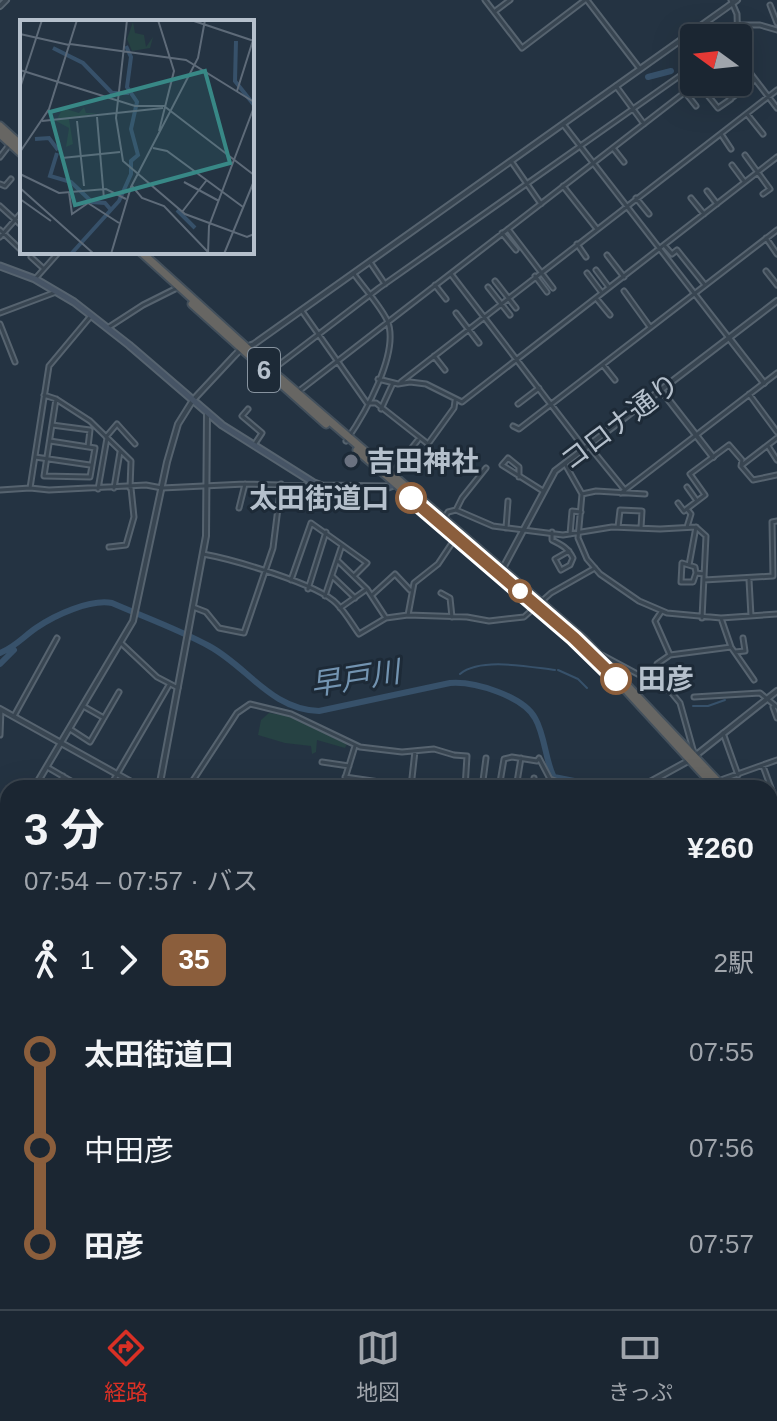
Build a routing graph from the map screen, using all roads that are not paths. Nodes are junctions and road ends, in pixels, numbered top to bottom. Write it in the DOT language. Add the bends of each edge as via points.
graph roads {
  1 [pos="485,0"];
  2 [pos="510,0"];
  3 [pos="586,0"];
  4 [pos="734,1"];
  5 [pos="770,5"];
  6 [pos="494,12"];
  7 [pos="777,20"];
  8 [pos="738,24"];
  9 [pos="752,25"];
  10 [pos="777,30"];
  11 [pos="640,69"];
  12 [pos="680,76"];
  13 [pos="752,77"];
  14 [pos="755,80"];
  15 [pos="616,86"];
  16 [pos="777,90"];
  17 [pos="680,96"];
  18 [pos="688,96"];
  19 [pos="708,96"];
  20 [pos="728,96"];
  21 [pos="733,97"];
  22 [pos="768,97"];
  23 [pos="696,106"];
  24 [pos="632,108"];
  25 [pos="777,108"];
  26 [pos="747,114"];
  27 [pos="563,124"];
  28 [pos="644,124"];
  29 [pos="0,126"];
  30 [pos="0,134"];
  31 [pos="721,134"];
  32 [pos="763,134"];
  33 [pos="11,144"];
  34 [pos="20,144"];
  35 [pos="580,146"];
  36 [pos="613,148"];
  37 [pos="731,149"];
  38 [pos="20,152"];
  39 [pos="745,155"];
  40 [pos="0,157"];
  41 [pos="777,157"];
  42 [pos="511,161"];
  43 [pos="624,162"];
  44 [pos="593,163"];
  45 [pos="732,165"];
  46 [pos="758,172"];
  47 [pos="11,179"];
  48 [pos="745,182"];
  49 [pos="0,184"];
  50 [pos="527,184"];
  51 [pos="563,186"];
  52 [pos="707,191"];
  53 [pos="763,194"];
  54 [pos="636,198"];
  55 [pos="691,198"];
  56 [pos="541,204"];
  57 [pos="717,204"];
  58 [pos="0,206"];
  59 [pos="626,206"];
  60 [pos="20,214"];
  61 [pos="649,214"];
  62 [pos="704,214"];
  63 [pos="15,220"];
  64 [pos="20,224"];
  65 [pos="508,229"];
  66 [pos="597,229"];
  67 [pos="775,231"];
  68 [pos="502,233"];
  69 [pos="1,234"];
  70 [pos="777,237"];
  71 [pos="766,238"];
  72 [pos="577,244"];
  73 [pos="664,245"];
  74 [pos="20,249"];
  75 [pos="659,249"];
  76 [pos="516,250"];
  77 [pos="54,254"];
  78 [pos="136,254"];
  79 [pos="143,254"];
  80 [pos="777,254"];
  81 [pos="607,255"];
  82 [pos="31,257"];
  83 [pos="586,257"];
  84 [pos="370,262"];
  85 [pos="0,266"];
  86 [pos="43,268"];
  87 [pos="542,270"];
  88 [pos="596,270"];
  89 [pos="766,271"];
  90 [pos="587,273"];
  91 [pos="353,274"];
  92 [pos="451,274"];
  93 [pos="535,276"];
  94 [pos="624,277"];
  95 [pos="35,279"];
  96 [pos="495,281"];
  97 [pos="385,284"];
  98 [pos="435,285"];
  99 [pos="705,285"];
  100 [pos="777,285"];
  101 [pos="488,287"];
  102 [pos="553,288"];
  103 [pos="609,288"];
  104 [pos="175,289"];
  105 [pos="624,291"];
  106 [pos="56,292"];
  107 [pos="547,292"];
  108 [pos="602,293"];
  109 [pos="694,294"];
  110 [pos="370,295"];
  111 [pos="508,297"];
  112 [pos="596,298"];
  113 [pos="446,299"];
  114 [pos="777,301"];
  115 [pos="500,303"];
  116 [pos="516,308"];
  117 [pos="302,310"];
  118 [pos="0,313"];
  119 [pos="456,313"];
  120 [pos="92,315"];
  121 [pos="510,315"];
  122 [pos="610,315"];
  123 [pos="483,316"];
  124 [pos="388,322"];
  125 [pos="0,324"];
  126 [pos="108,328"];
  127 [pos="650,328"];
  128 [pos="468,329"];
  129 [pos="320,336"];
  130 [pos="729,338"];
  131 [pos="479,343"];
  132 [pos="244,349"];
  133 [pos="434,356"];
  134 [pos="517,359"];
  135 [pos="337,361"];
  136 [pos="15,362"];
  137 [pos="603,365"];
  138 [pos="272,370"];
  139 [pos="445,370"];
  140 [pos="777,373"];
  141 [pos="378,379"];
  142 [pos="615,380"];
  143 [pos="396,383"];
  144 [pos="764,383"];
  145 [pos="539,388"];
  146 [pos="661,390"];
  147 [pos="295,394"];
  148 [pos="749,394"];
  149 [pos="44,395"];
  150 [pos="56,399"];
  151 [pos="193,400"];
  152 [pos="370,401"];
  153 [pos="455,401"];
  154 [pos="518,404"];
  155 [pos="552,404"];
  156 [pos="248,409"];
  157 [pos="381,409"];
  158 [pos="207,413"];
  159 [pos="52,425"];
  160 [pos="513,426"];
  161 [pos="777,432"];
  162 [pos="696,435"];
  163 [pos="106,438"];
  164 [pos="777,438"];
  165 [pos="347,439"];
  166 [pos="418,439"];
  167 [pos="50,441"];
  168 [pos="135,444"];
  169 [pos="254,445"];
  170 [pos="768,445"];
  171 [pos="88,447"];
  172 [pos="587,447"];
  173 [pos="120,451"];
  174 [pos="35,457"];
  175 [pos="713,457"];
  176 [pos="47,458"];
  177 [pos="777,460"];
  178 [pos="565,464"];
  179 [pos="92,465"];
  180 [pos="741,466"];
  181 [pos="486,468"];
  182 [pos="777,475"];
  183 [pos="519,477"];
  184 [pos="394,480"];
  185 [pos="245,484"];
  186 [pos="281,484"];
  187 [pos="319,485"];
  188 [pos="207,486"];
  189 [pos="687,487"];
  190 [pos="30,488"];
  191 [pos="114,488"];
  192 [pos="130,488"];
  193 [pos="162,488"];
  194 [pos="98,489"];
  195 [pos="0,490"];
  196 [pos="543,491"];
  197 [pos="623,491"];
  198 [pos="582,494"];
  199 [pos="645,494"];
  200 [pos="508,501"];
  201 [pos="697,501"];
  202 [pos="678,503"];
  203 [pos="239,508"];
  204 [pos="687,509"];
  205 [pos="456,510"];
  206 [pos="581,512"];
  207 [pos="444,519"];
  208 [pos="777,521"];
  209 [pos="618,527"];
  210 [pos="687,527"];
  211 [pos="696,527"];
  212 [pos="506,528"];
  213 [pos="641,528"];
  214 [pos="524,530"];
  215 [pos="326,532"];
  216 [pos="552,532"];
  217 [pos="578,533"];
  218 [pos="570,534"];
  219 [pos="458,535"];
  220 [pos="342,545"];
  221 [pos="109,547"];
  222 [pos="569,551"];
  223 [pos="203,554"];
  224 [pos="337,560"];
  225 [pos="689,565"];
  226 [pos="595,568"];
  227 [pos="264,571"];
  228 [pos="500,571"];
  229 [pos="696,573"];
  230 [pos="704,574"];
  231 [pos="332,575"];
  232 [pos="354,576"];
  233 [pos="749,578"];
  234 [pos="291,580"];
  235 [pos="704,580"];
  236 [pos="308,589"];
  237 [pos="367,589"];
  238 [pos="411,590"];
  239 [pos="441,593"];
  240 [pos="372,595"];
  241 [pos="325,596"];
  242 [pos="355,598"];
  243 [pos="539,604"];
  244 [pos="193,607"];
  245 [pos="340,608"];
  246 [pos="661,612"];
  247 [pos="777,614"];
  248 [pos="408,615"];
  249 [pos="751,616"];
  250 [pos="452,617"];
  251 [pos="386,618"];
  252 [pos="702,618"];
  253 [pos="721,618"];
  254 [pos="57,638"];
  255 [pos="743,638"];
  256 [pos="121,643"];
  257 [pos="731,647"];
  258 [pos="735,652"];
  259 [pos="670,655"];
  260 [pos="597,656"];
  261 [pos="680,673"];
  262 [pos="754,680"];
  263 [pos="655,682"];
  264 [pos="169,685"];
  265 [pos="660,685"];
  266 [pos="178,688"];
  267 [pos="777,691"];
  268 [pos="119,692"];
  269 [pos="694,697"];
  270 [pos="767,699"];
  271 [pos="83,706"];
  272 [pos="774,706"];
  273 [pos="0,709"];
  274 [pos="14,716"];
  275 [pos="104,718"];
  276 [pos="777,718"];
  277 [pos="70,729"];
  278 [pos="723,733"];
  279 [pos="0,735"];
  280 [pos="62,743"];
  281 [pos="355,746"];
  282 [pos="415,751"];
  283 [pos="486,758"];
  284 [pos="521,758"];
  285 [pos="693,758"];
  286 [pos="777,760"];
  287 [pos="322,762"];
  288 [pos="349,766"];
  289 [pos="763,766"];
  290 [pos="47,767"];
  291 [pos="116,775"];
  292 [pos="738,775"];
  293 [pos="63,776"];
  294 [pos="345,777"];
  295 [pos="363,779"];
  296 [pos="39,780"];
  297 [pos="61,780"];
  298 [pos="70,780"];
  299 [pos="113,780"];
  300 [pos="126,780"];
  301 [pos="161,780"];
  302 [pos="193,780"];
  303 [pos="344,780"];
  304 [pos="369,780"];
  305 [pos="412,780"];
  306 [pos="466,780"];
  307 [pos="483,780"];
  308 [pos="500,780"];
  309 [pos="517,780"];
  310 [pos="553,780"];
  311 [pos="653,780"];
  312 [pos="713,780"];
  313 [pos="729,780"];
  314 [pos="768,780"];
  1 -- 6 [label="street"];
  2 -- 6 [label="street"];
  3 -- 6 [label="street" via="522,48"];
  3 -- 11 [label="street"];
  4 -- 8 [label="street"];
  4 -- 11 [label="street"];
  5 -- 7 [label="street"];
  9 -- 10 [label="street"];
  11 -- 15 [label="street"];
  12 -- 24 [label="street"];
  13 -- 14 [label="street"];
  14 -- 21 [label="street"];
  14 -- 22 [label="street"];
  15 -- 24 [label="street"];
  15 -- 27 [label="street"];
  16 -- 22 [label="street"];
  17 -- 28 [label="street"];
  18 -- 23 [label="street"];
  19 -- 20 [label="street" via="718,108"];
  22 -- 25 [label="street"];
  22 -- 26 [label="street"];
  24 -- 28 [label="street"];
  24 -- 35 [label="street"];
  26 -- 31 [label="street"];
  26 -- 32 [label="street"];
  27 -- 35 [label="street"];
  27 -- 42 [label="street"];
  28 -- 36 [label="street"];
  29 -- 34 [label="highway"];
  30 -- 33 [label="highway"];
  31 -- 37 [label="street"];
  31 -- 54 [label="street"];
  33 -- 38 [label="highway"];
  33 -- 40 [label="street"];
  35 -- 44 [label="street"];
  35 -- 50 [label="street"];
  36 -- 43 [label="street"];
  36 -- 44 [label="street"];
  39 -- 46 [label="street"];
  41 -- 46 [label="street"];
  42 -- 50 [label="street"];
  42 -- 84 [label="street"];
  44 -- 51 [label="street"];
  44 -- 59 [label="street"];
  45 -- 48 [label="street"];
  46 -- 48 [label="street"];
  46 -- 53 [label="street" via="770,189"];
  47 -- 49 [label="street"];
  48 -- 57 [label="street"];
  50 -- 56 [label="street"];
  50 -- 97 [label="street"];
  51 -- 56 [label="street"];
  51 -- 66 [label="street"];
  52 -- 57 [label="street"];
  54 -- 59 [label="street"];
  54 -- 61 [label="street"];
  55 -- 62 [label="street"];
  56 -- 65 [label="street"];
  57 -- 62 [label="street"];
  58 -- 63 [label="street"];
  59 -- 66 [label="street"];
  59 -- 75 [label="street"];
  60 -- 63 [label="street"];
  62 -- 73 [label="street"];
  63 -- 64 [label="street"];
  63 -- 69 [label="street"];
  65 -- 68 [label="street"];
  65 -- 87 [label="street"];
  66 -- 72 [label="street"];
  67 -- 70 [label="street"];
  67 -- 71 [label="street"];
  68 -- 76 [label="street"];
  68 -- 92 [label="street"];
  69 -- 74 [label="street"];
  71 -- 80 [label="street"];
  71 -- 99 [label="street"];
  72 -- 83 [label="street"];
  72 -- 87 [label="street"];
  73 -- 75 [label="street"];
  73 -- 99 [label="street" via="672,254 677,250"];
  75 -- 94 [label="street"];
  75 -- 109 [label="street"];
  77 -- 86 [label="street"];
  78 -- 104 [label="highway, 6"];
  79 -- 132 [label="highway, 6"];
  81 -- 94 [label="street"];
  82 -- 86 [label="street"];
  84 -- 91 [label="street"];
  84 -- 97 [label="street"];
  85 -- 95 [label="main road"];
  86 -- 95 [label="street"];
  87 -- 93 [label="street"];
  87 -- 102 [label="street"];
  88 -- 103 [label="street"];
  89 -- 100 [label="street"];
  90 -- 108 [label="street"];
  91 -- 110 [label="street"];
  91 -- 117 [label="street"];
  92 -- 98 [label="street"];
  92 -- 123 [label="street"];
  93 -- 107 [label="street"];
  93 -- 111 [label="street"];
  94 -- 103 [label="street"];
  95 -- 106 [label="main road"];
  96 -- 111 [label="street"];
  97 -- 110 [label="street"];
  98 -- 113 [label="street"];
  98 -- 124 [label="street"];
  99 -- 109 [label="street"];
  101 -- 115 [label="street"];
  103 -- 108 [label="street"];
  104 -- 126 [label="street"];
  104 -- 132 [label="highway, 6"];
  105 -- 127 [label="street"];
  106 -- 118 [label="street"];
  106 -- 120 [label="main road"];
  108 -- 112 [label="street"];
  109 -- 127 [label="street"];
  109 -- 130 [label="street"];
  110 -- 124 [label="street"];
  110 -- 129 [label="street"];
  111 -- 115 [label="street"];
  111 -- 116 [label="street"];
  112 -- 122 [label="street"];
  112 -- 134 [label="street"];
  114 -- 130 [label="street, コロナ通り"];
  115 -- 121 [label="street"];
  115 -- 123 [label="street"];
  117 -- 129 [label="street"];
  117 -- 132 [label="street"];
  119 -- 128 [label="street"];
  120 -- 126 [label="main road"];
  120 -- 149 [label="street" via="50,362"];
  123 -- 128 [label="street"];
  123 -- 134 [label="street"];
  124 -- 135 [label="street"];
  124 -- 141 [label="street" via="389,347"];
  125 -- 136 [label="street"];
  126 -- 151 [label="main road"];
  127 -- 137 [label="street"];
  128 -- 131 [label="street"];
  128 -- 133 [label="street"];
  129 -- 135 [label="street"];
  129 -- 138 [label="street"];
  130 -- 144 [label="street"];
  130 -- 146 [label="street, コロナ通り"];
  132 -- 138 [label="highway, 6"];
  132 -- 147 [label="highway, 6"];
  132 -- 151 [label="street"];
  133 -- 139 [label="street"];
  133 -- 143 [label="street"];
  134 -- 145 [label="street"];
  134 -- 153 [label="street" via="462,402"];
  135 -- 147 [label="street"];
  135 -- 152 [label="street"];
  137 -- 142 [label="street"];
  137 -- 155 [label="street"];
  138 -- 147 [label="highway, 6"];
  140 -- 144 [label="street"];
  141 -- 143 [label="street"];
  141 -- 152 [label="street"];
  143 -- 153 [label="street" via="426,384"];
  143 -- 157 [label="street"];
  144 -- 148 [label="street"];
  145 -- 154 [label="street"];
  145 -- 155 [label="street"];
  146 -- 162 [label="street"];
  146 -- 172 [label="street, コロナ通り"];
  147 -- 165 [label="highway, 6"];
  148 -- 161 [label="street"];
  148 -- 162 [label="street"];
  149 -- 150 [label="street"];
  149 -- 174 [label="street"];
  150 -- 159 [label="street"];
  150 -- 163 [label="street"];
  151 -- 158 [label="main road"];
  151 -- 193 [label="street" via="178,424"];
  152 -- 157 [label="street"];
  152 -- 165 [label="street"];
  153 -- 166 [label="street" via="428,444"];
  155 -- 160 [label="street" via="519,429"];
  155 -- 172 [label="street"];
  156 -- 169 [label="street" via="242,416 262,433"];
  157 -- 166 [label="street"];
  158 -- 169 [label="main road"];
  158 -- 188 [label="street"];
  159 -- 167 [label="street"];
  159 -- 171 [label="street" via="90,430"];
  162 -- 175 [label="street"];
  162 -- 197 [label="street"];
  163 -- 168 [label="street" via="117,424"];
  163 -- 173 [label="street"];
  163 -- 194 [label="street"];
  164 -- 170 [label="street"];
  165 -- 184 [label="highway, 6"];
  166 -- 184 [label="street"];
  167 -- 171 [label="street"];
  167 -- 176 [label="street"];
  169 -- 187 [label="main road"];
  170 -- 177 [label="street"];
  170 -- 180 [label="street"];
  171 -- 179 [label="street" via="95,448"];
  172 -- 178 [label="street, コロナ通り"];
  172 -- 197 [label="street"];
  173 -- 191 [label="street"];
  173 -- 192 [label="street" via="133,466"];
  174 -- 176 [label="street"];
  174 -- 190 [label="street"];
  175 -- 180 [label="street" via="729,445"];
  175 -- 201 [label="street" via="690,474 705,495"];
  176 -- 179 [label="street"];
  176 -- 179 [label="street" via="45,477 90,477"];
  178 -- 196 [label="street, コロナ通り"];
  178 -- 198 [label="street"];
  180 -- 182 [label="street" via="753,480"];
  181 -- 205 [label="street"];
  183 -- 183 [label="street" via="502,465 508,458 519,467"];
  183 -- 196 [label="street"];
  184 -- 187 [label="main road" via="388,487"];
  184 -- 207 [label="highway, 6"];
  184 -- 219 [label="highway, 6"];
  185 -- 186 [label="street"];
  185 -- 188 [label="street"];
  185 -- 203 [label="street"];
  186 -- 187 [label="street"];
  186 -- 227 [label="street" via="277,531"];
  188 -- 193 [label="street"];
  188 -- 223 [label="street"];
  189 -- 201 [label="street"];
  190 -- 194 [label="street"];
  190 -- 195 [label="street"];
  191 -- 192 [label="street"];
  191 -- 194 [label="street"];
  192 -- 193 [label="street"];
  192 -- 221 [label="street" via="134,517 126,545"];
  193 -- 256 [label="street" via="137,606"];
  196 -- 214 [label="street, コロナ通り"];
  197 -- 198 [label="street"];
  197 -- 199 [label="street"];
  198 -- 206 [label="street"];
  200 -- 212 [label="street"];
  201 -- 204 [label="street"];
  202 -- 204 [label="street"];
  204 -- 210 [label="street"];
  205 -- 207 [label="street"];
  205 -- 212 [label="street"];
  206 -- 217 [label="street"];
  206 -- 218 [label="street" via="572,511"];
  207 -- 219 [label="highway, 6"];
  208 -- 233 [label="street" via="772,522 773,576"];
  209 -- 213 [label="street"];
  209 -- 213 [label="street" via="620,510 642,511"];
  209 -- 217 [label="street"];
  210 -- 211 [label="street"];
  210 -- 213 [label="street"];
  211 -- 225 [label="street"];
  211 -- 230 [label="street" via="706,536"];
  212 -- 214 [label="street"];
  214 -- 216 [label="street"];
  214 -- 228 [label="street, コロナ通り"];
  215 -- 220 [label="street"];
  215 -- 234 [label="street" via="311,523"];
  215 -- 236 [label="street"];
  216 -- 218 [label="street"];
  216 -- 222 [label="street" via="552,540"];
  217 -- 218 [label="street"];
  217 -- 226 [label="street"];
  219 -- 228 [label="highway, 6"];
  219 -- 238 [label="street"];
  220 -- 224 [label="street"];
  220 -- 232 [label="street" via="367,563"];
  222 -- 222 [label="street" via="555,559 561,570 573,558"];
  223 -- 227 [label="street"];
  223 -- 244 [label="street"];
  224 -- 231 [label="street"];
  224 -- 232 [label="street"];
  225 -- 229 [label="street"];
  225 -- 229 [label="street" via="682,563 681,582 693,582"];
  226 -- 243 [label="street"];
  226 -- 246 [label="street"];
  227 -- 234 [label="street"];
  227 -- 244 [label="street" via="244,633 219,628 206,612"];
  228 -- 243 [label="highway, 6"];
  229 -- 230 [label="street"];
  230 -- 235 [label="street"];
  231 -- 241 [label="street"];
  231 -- 242 [label="street"];
  232 -- 237 [label="street"];
  233 -- 235 [label="street"];
  233 -- 249 [label="street"];
  234 -- 236 [label="street"];
  235 -- 252 [label="street"];
  236 -- 241 [label="street"];
  237 -- 240 [label="street"];
  237 -- 242 [label="street"];
  238 -- 240 [label="street" via="395,574"];
  238 -- 248 [label="street"];
  239 -- 250 [label="street" via="450,598"];
  240 -- 251 [label="street"];
  241 -- 245 [label="street"];
  242 -- 245 [label="street"];
  243 -- 250 [label="street" via="519,618"];
  243 -- 260 [label="highway, 6"];
  244 -- 266 [label="street"];
  245 -- 251 [label="street" via="359,634"];
  246 -- 252 [label="street"];
  246 -- 259 [label="street" via="656,626"];
  247 -- 249 [label="street"];
  248 -- 250 [label="street"];
  248 -- 251 [label="street"];
  249 -- 253 [label="street"];
  252 -- 253 [label="street"];
  253 -- 257 [label="street"];
  254 -- 274 [label="street"];
  255 -- 258 [label="street" via="745,651"];
  256 -- 264 [label="street"];
  256 -- 271 [label="street"];
  257 -- 258 [label="street"];
  257 -- 259 [label="street"];
  258 -- 262 [label="street"];
  259 -- 263 [label="street" via="657,664"];
  260 -- 263 [label="street"];
  260 -- 285 [label="highway, 6"];
  261 -- 265 [label="street" via="675,677 667,671"];
  263 -- 265 [label="street"];
  264 -- 266 [label="street"];
  264 -- 291 [label="street"];
  265 -- 285 [label="street" via="680,703"];
  266 -- 301 [label="street"];
  267 -- 270 [label="street"];
  268 -- 275 [label="street"];
  269 -- 270 [label="street" via="760,693"];
  270 -- 272 [label="street"];
  270 -- 278 [label="street"];
  271 -- 275 [label="street"];
  271 -- 277 [label="street"];
  272 -- 276 [label="street"];
  273 -- 274 [label="street"];
  273 -- 279 [label="street"];
  274 -- 280 [label="street"];
  275 -- 277 [label="street" via="90,742"];
  277 -- 280 [label="street"];
  278 -- 285 [label="street"];
  278 -- 292 [label="street"];
  280 -- 290 [label="street"];
  280 -- 291 [label="street"];
  281 -- 282 [label="street"];
  281 -- 288 [label="street"];
  281 -- 302 [label="street" via="291,714 250,704 237,713"];
  282 -- 305 [label="street"];
  282 -- 306 [label="street" via="467,756"];
  283 -- 307 [label="street"];
  284 -- 308 [label="street" via="504,759"];
  284 -- 309 [label="street"];
  284 -- 310 [label="street" via="539,758"];
  285 -- 311 [label="street"];
  285 -- 312 [label="highway, 6"];
  286 -- 289 [label="street"];
  287 -- 288 [label="street"];
  288 -- 294 [label="street"];
  289 -- 292 [label="street"];
  289 -- 314 [label="street"];
  290 -- 293 [label="street"];
  290 -- 296 [label="street"];
  291 -- 299 [label="street"];
  291 -- 300 [label="street"];
  292 -- 313 [label="street"];
  293 -- 297 [label="street"];
  293 -- 298 [label="street"];
  294 -- 295 [label="street"];
  294 -- 303 [label="street"];
  295 -- 304 [label="street"];
}
